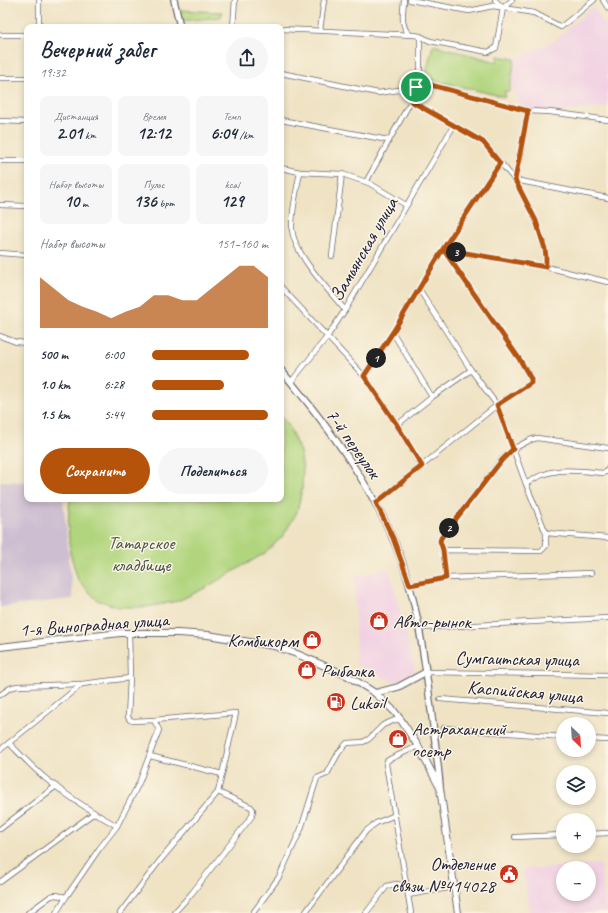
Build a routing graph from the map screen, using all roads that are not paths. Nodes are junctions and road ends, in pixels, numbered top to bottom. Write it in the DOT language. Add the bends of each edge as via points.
graph roads {
  1 [pos="39,0"];
  2 [pos="174,0"];
  3 [pos="235,0"];
  4 [pos="324,0"];
  5 [pos="404,0"];
  6 [pos="410,0"];
  7 [pos="495,0"];
  8 [pos="512,0"];
  9 [pos="594,0"];
  10 [pos="602,0"];
  11 [pos="503,8"];
  12 [pos="608,8"];
  13 [pos="39,24"];
  14 [pos="179,24"];
  15 [pos="233,24"];
  16 [pos="284,29"];
  17 [pos="320,30"];
  18 [pos="0,35"];
  19 [pos="24,35"];
  20 [pos="410,35"];
  21 [pos="420,36"];
  22 [pos="284,74"];
  23 [pos="0,78"];
  24 [pos="24,78"];
  25 [pos="416,87"];
  26 [pos="405,89"];
  27 [pos="411,101"];
  28 [pos="528,111"];
  29 [pos="608,120"];
  30 [pos="0,121"];
  31 [pos="284,121"];
  32 [pos="24,122"];
  33 [pos="454,125"];
  34 [pos="388,140"];
  35 [pos="0,161"];
  36 [pos="24,161"];
  37 [pos="500,163"];
  38 [pos="284,169"];
  39 [pos="300,172"];
  40 [pos="342,174"];
  41 [pos="515,180"];
  42 [pos="366,182"];
  43 [pos="608,198"];
  44 [pos="0,205"];
  45 [pos="406,205"];
  46 [pos="24,206"];
  47 [pos="443,249"];
  48 [pos="0,253"];
  49 [pos="24,255"];
  50 [pos="332,256"];
  51 [pos="546,267"];
  52 [pos="608,282"];
  53 [pos="419,289"];
  54 [pos="284,290"];
  55 [pos="345,310"];
  56 [pos="393,332"];
  57 [pos="0,336"];
  58 [pos="327,337"];
  59 [pos="24,343"];
  60 [pos="471,370"];
  61 [pos="284,374"];
  62 [pos="364,376"];
  63 [pos="291,382"];
  64 [pos="432,397"];
  65 [pos="497,405"];
  66 [pos="397,425"];
  67 [pos="608,448"];
  68 [pos="513,449"];
  69 [pos="422,466"];
  70 [pos="608,469"];
  71 [pos="526,484"];
  72 [pos="376,503"];
  73 [pos="546,533"];
  74 [pos="608,538"];
  75 [pos="443,550"];
  76 [pos="591,573"];
  77 [pos="446,578"];
  78 [pos="410,585"];
  79 [pos="608,618"];
  80 [pos="419,628"];
  81 [pos="129,633"];
  82 [pos="0,647"];
  83 [pos="426,672"];
  84 [pos="608,675"];
  85 [pos="130,678"];
  86 [pos="82,684"];
  87 [pos="374,693"];
  88 [pos="0,695"];
  89 [pos="440,699"];
  90 [pos="608,713"];
  91 [pos="154,720"];
  92 [pos="401,720"];
  93 [pos="444,728"];
  94 [pos="556,736"];
  95 [pos="596,739"];
  96 [pos="608,740"];
  97 [pos="9,743"];
  98 [pos="418,746"];
  99 [pos="0,750"];
  100 [pos="150,756"];
  101 [pos="222,774"];
  102 [pos="56,786"];
  103 [pos="440,788"];
  104 [pos="218,792"];
  105 [pos="94,813"];
  106 [pos="395,815"];
  107 [pos="117,826"];
  108 [pos="0,829"];
  109 [pos="596,834"];
  110 [pos="608,834"];
  111 [pos="556,835"];
  112 [pos="515,837"];
  113 [pos="0,882"];
  114 [pos="407,886"];
  115 [pos="454,887"];
  116 [pos="408,894"];
  117 [pos="66,897"];
  118 [pos="28,913"];
  119 [pos="56,913"];
  120 [pos="120,913"];
  121 [pos="174,913"];
  122 [pos="253,913"];
  123 [pos="305,913"];
  124 [pos="366,913"];
  125 [pos="411,913"];
  126 [pos="458,913"];
  1 -- 13 [label="street"];
  2 -- 14 [label="street"];
  3 -- 15 [label="street"];
  4 -- 17 [label="street"];
  5 -- 20 [label="street" via="404,28"];
  6 -- 11 [label="street" via="469,11 493,6"];
  7 -- 11 [label="street"];
  8 -- 11 [label="street"];
  9 -- 11 [label="street" via="561,27 534,13"];
  10 -- 12 [label="street"];
  11 -- 21 [label="street" via="494,50 488,52 430,41"];
  16 -- 17 [label="street"];
  17 -- 20 [label="street"];
  18 -- 19 [label="street"];
  20 -- 21 [label="street"];
  21 -- 25 [label="street" via="420,78"];
  22 -- 26 [label="street" via="378,93"];
  23 -- 24 [label="street"];
  25 -- 26 [label="street"];
  25 -- 28 [label="street" via="427,84"];
  26 -- 27 [label="street"];
  27 -- 33 [label="street"];
  27 -- 34 [label="street"];
  28 -- 29 [label="street"];
  28 -- 41 [label="street"];
  30 -- 32 [label="street"];
  31 -- 34 [label="street"];
  33 -- 37 [label="street" via="483,142"];
  33 -- 45 [label="street, Замьянская улица"];
  34 -- 42 [label="street"];
  35 -- 36 [label="street"];
  37 -- 41 [label="street"];
  37 -- 47 [label="street"];
  38 -- 39 [label="street"];
  39 -- 40 [label="street"];
  39 -- 55 [label="street" via="292,226 293,237 308,265"];
  40 -- 42 [label="street"];
  40 -- 50 [label="street"];
  41 -- 43 [label="street"];
  41 -- 51 [label="street" via="536,221 545,249"];
  42 -- 45 [label="street"];
  44 -- 46 [label="street"];
  45 -- 55 [label="street, Замьянская улица"];
  47 -- 51 [label="street"];
  47 -- 53 [label="street"];
  47 -- 65 [label="street" via="531,379 531,383 526,387"];
  48 -- 49 [label="street"];
  51 -- 52 [label="street"];
  53 -- 56 [label="street"];
  53 -- 60 [label="street"];
  54 -- 58 [label="street"];
  55 -- 58 [label="street, Замьянская улица"];
  56 -- 62 [label="street"];
  56 -- 64 [label="street"];
  57 -- 59 [label="street"];
  58 -- 62 [label="street"];
  58 -- 63 [label="street, Замьянская улица"];
  60 -- 64 [label="street"];
  60 -- 65 [label="street"];
  61 -- 63 [label="street, 7-й переулок"];
  62 -- 66 [label="street"];
  63 -- 72 [label="street, 7-й переулок" via="332,436"];
  64 -- 66 [label="street"];
  65 -- 68 [label="street"];
  65 -- 69 [label="street"];
  66 -- 69 [label="street"];
  67 -- 68 [label="street" via="537,438"];
  68 -- 71 [label="street"];
  68 -- 75 [label="street" via="441,538"];
  69 -- 72 [label="street"];
  70 -- 71 [label="street" via="602,473 570,470 542,474"];
  71 -- 73 [label="street"];
  72 -- 78 [label="street, 7-й переулок" via="393,538"];
  73 -- 74 [label="street"];
  73 -- 75 [label="street" via="546,546 541,551"];
  75 -- 77 [label="street"];
  76 -- 77 [label="street"];
  77 -- 78 [label="street"];
  78 -- 80 [label="street, 7-й переулок"];
  79 -- 80 [label="street"];
  80 -- 83 [label="street, 7-й переулок"];
  81 -- 82 [label="main road, 1-я Виноградная улица"];
  81 -- 85 [label="street"];
  81 -- 87 [label="main road, 1-я Виноградная улица" via="208,634 274,646 333,669"];
  83 -- 84 [label="street, Сумгаитская улица"];
  83 -- 87 [label="street" via="398,687"];
  83 -- 103 [label="street, 7-й переулок"];
  85 -- 86 [label="street"];
  85 -- 91 [label="street" via="130,720"];
  86 -- 88 [label="street" via="17,686"];
  86 -- 97 [label="street"];
  87 -- 92 [label="main road, 1-я Виноградная улица"];
  89 -- 90 [label="street, Каспийская улица"];
  91 -- 100 [label="street" via="159,730"];
  91 -- 101 [label="street" via="236,713"];
  92 -- 98 [label="main road, 1-я Виноградная улица"];
  92 -- 122 [label="street" via="383,725 363,742 347,743 327,774 317,778 301,829 279,877"];
  93 -- 94 [label="street"];
  95 -- 96 [label="street"];
  97 -- 99 [label="street"];
  97 -- 102 [label="street"];
  98 -- 103 [label="main road, 1-я Виноградная улица"];
  98 -- 106 [label="street" via="387,761"];
  100 -- 101 [label="street"];
  100 -- 107 [label="street"];
  101 -- 104 [label="street"];
  102 -- 105 [label="street"];
  102 -- 108 [label="street"];
  103 -- 115 [label="main road, 1-я Виноградная улица"];
  104 -- 120 [label="street"];
  104 -- 121 [label="street" via="251,807 252,816 192,894"];
  105 -- 107 [label="street"];
  105 -- 113 [label="street"];
  106 -- 114 [label="street"];
  106 -- 123 [label="street" via="376,823 366,831"];
  107 -- 117 [label="street"];
  109 -- 110 [label="street"];
  111 -- 112 [label="street"];
  114 -- 116 [label="street"];
  114 -- 124 [label="street" via="387,886"];
  115 -- 116 [label="street"];
  115 -- 126 [label="main road, 1-я Виноградная улица"];
  116 -- 125 [label="street"];
  117 -- 118 [label="street" via="52,896"];
  117 -- 119 [label="street"];
}
